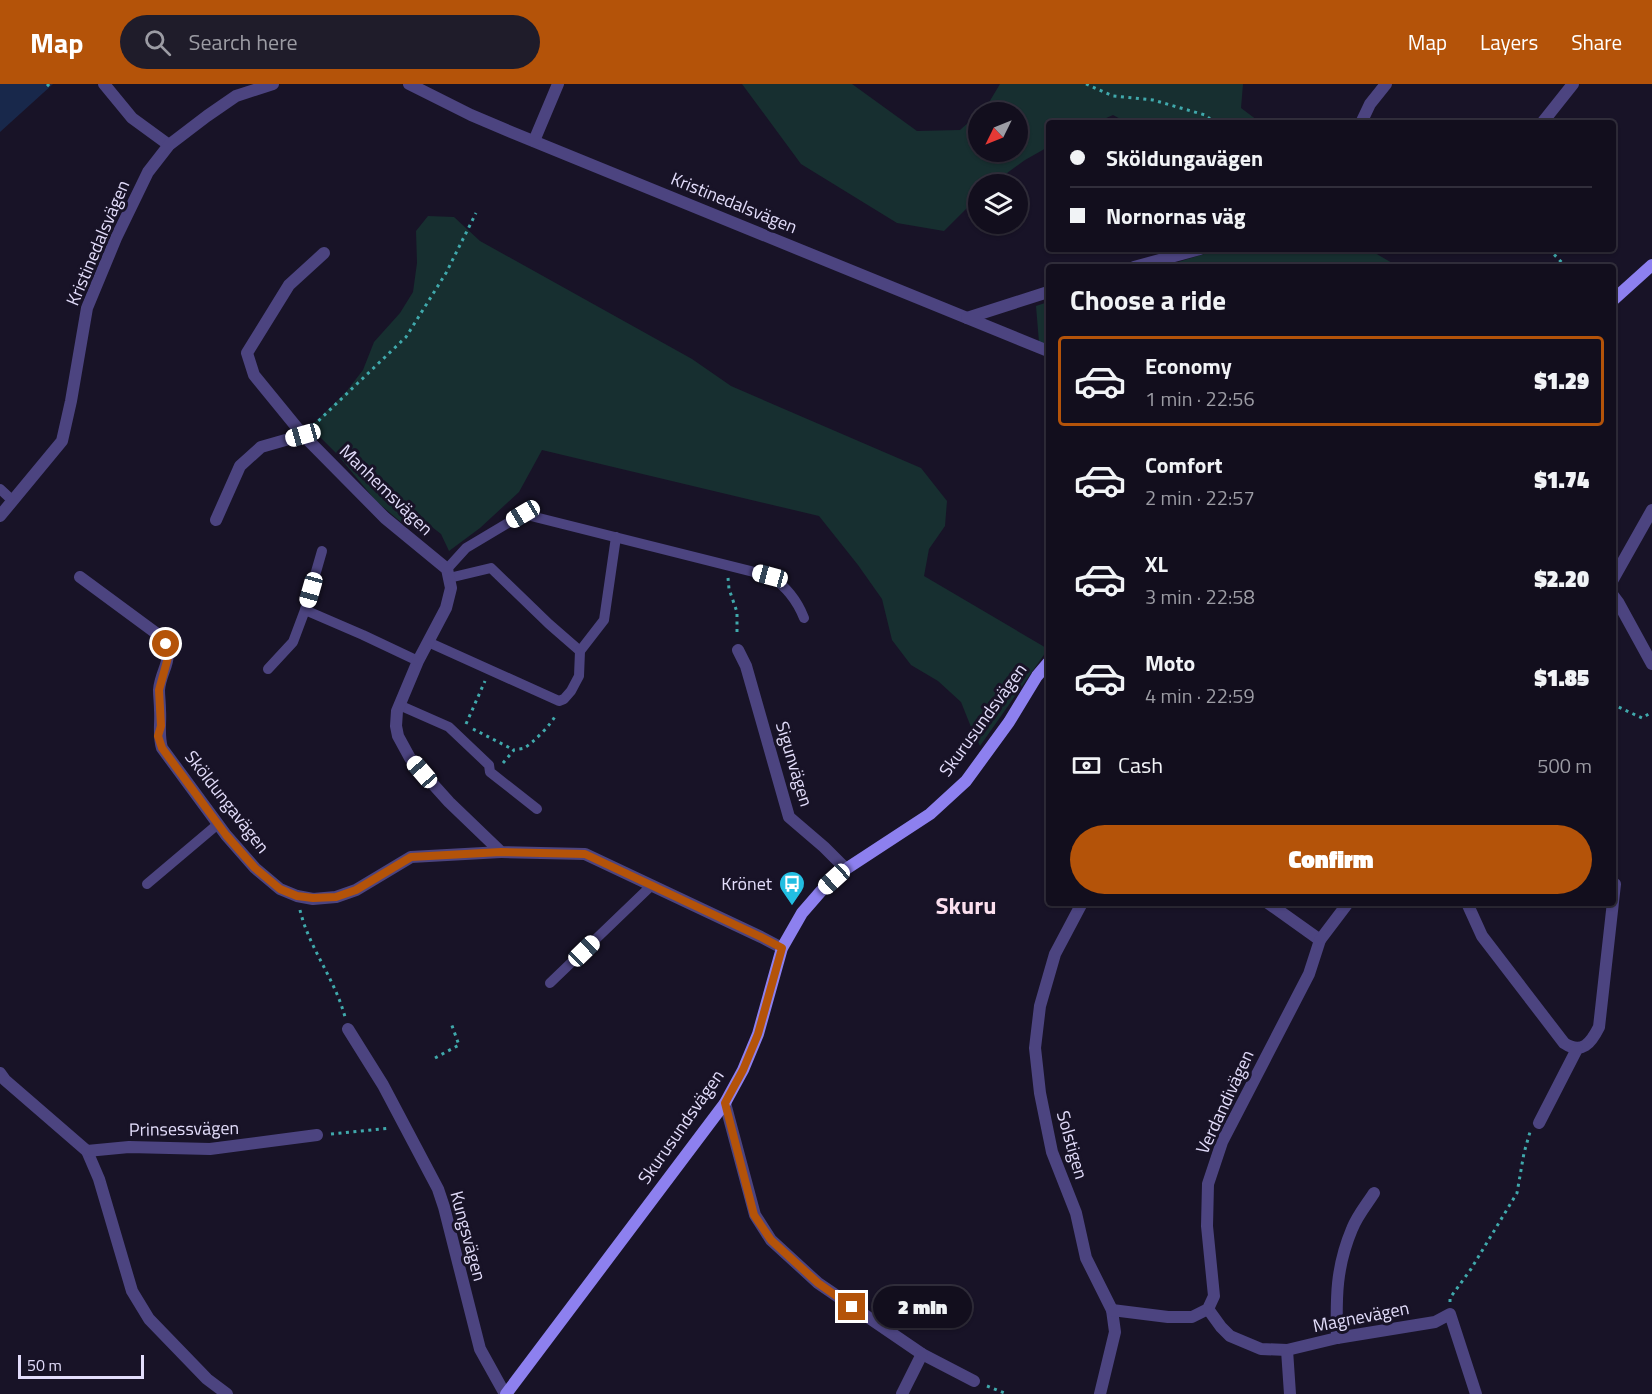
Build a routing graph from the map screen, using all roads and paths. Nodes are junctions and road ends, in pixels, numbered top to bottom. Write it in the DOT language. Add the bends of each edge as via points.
graph roads {
  1 [pos="104,84"];
  2 [pos="273,84"];
  3 [pos="409,84"];
  4 [pos="558,84"];
  5 [pos="1086,84"];
  6 [pos="1386,84"];
  7 [pos="1573,84"];
  8 [pos="1211,120"];
  9 [pos="1362,120"];
  10 [pos="1544,120"];
  11 [pos="534,141"];
  12 [pos="169,146"];
  13 [pos="476,213"];
  14 [pos="1189,252"];
  15 [pos="1552,252"];
  16 [pos="324,253"];
  17 [pos="1145,264"];
  18 [pos="1563,264"];
  19 [pos="1652,265"];
  20 [pos="1046,293"];
  21 [pos="1616,297"];
  22 [pos="967,318"];
  23 [pos="1046,350"];
  24 [pos="303,435"];
  25 [pos="0,489"];
  26 [pos="13,501"];
  27 [pos="1652,510"];
  28 [pos="0,516"];
  29 [pos="216,520"];
  30 [pos="616,537"];
  31 [pos="322,551"];
  32 [pos="726,565"];
  33 [pos="448,573"];
  34 [pos="1616,573"];
  35 [pos="80,577"];
  36 [pos="1616,599"];
  37 [pos="305,610"];
  38 [pos="804,618"];
  39 [pos="428,642"];
  40 [pos="738,650"];
  41 [pos="580,651"];
  42 [pos="418,661"];
  43 [pos="1652,664"];
  44 [pos="1046,665"];
  45 [pos="268,669"];
  46 [pos="489,670"];
  47 [pos="560,701"];
  48 [pos="399,705"];
  49 [pos="1616,706"];
  50 [pos="1652,712"];
  51 [pos="514,750"];
  52 [pos="493,774"];
  53 [pos="537,809"];
  54 [pos="218,824"];
  55 [pos="501,852"];
  56 [pos="846,868"];
  57 [pos="147,884"];
  58 [pos="652,885"];
  59 [pos="297,896"];
  60 [pos="1080,906"];
  61 [pos="1272,906"];
  62 [pos="1346,906"];
  63 [pos="1468,906"];
  64 [pos="1613,906"];
  65 [pos="1320,940"];
  66 [pos="782,948"];
  67 [pos="550,983"];
  68 [pos="341,1000"];
  69 [pos="452,1023"];
  70 [pos="348,1029"];
  71 [pos="1577,1049"];
  72 [pos="435,1058"];
  73 [pos="0,1073"];
  74 [pos="725,1103"];
  75 [pos="406,1125"];
  76 [pos="1535,1125"];
  77 [pos="317,1135"];
  78 [pos="87,1151"];
  79 [pos="1374,1193"];
  80 [pos="1208,1309"];
  81 [pos="1112,1311"];
  82 [pos="1450,1314"];
  83 [pos="1337,1338"];
  84 [pos="1287,1350"];
  85 [pos="922,1354"];
  86 [pos="974,1381"];
  87 [pos="227,1394"];
  88 [pos="505,1394"];
  89 [pos="902,1394"];
  90 [pos="1007,1394"];
  91 [pos="1100,1394"];
  92 [pos="1290,1394"];
  93 [pos="1476,1394"];
  1 -- 12 [label="street" via="132,118"];
  2 -- 12 [label="street, Kristinedalsvägen" via="236,96"];
  3 -- 11 [label="street, Kristinedalsvägen"];
  4 -- 11 [label="street"];
  5 -- 8 [label="path" via="1113,96 1153,100"];
  6 -- 9 [label="street"];
  7 -- 10 [label="street"];
  11 -- 22 [label="street, Kristinedalsvägen"];
  12 -- 26 [label="street, Kristinedalsvägen" via="148,172 87,308 62,441"];
  13 -- 24 [label="path" via="446,273 406,337"];
  14 -- 17 [label="street"];
  15 -- 18 [label="path"];
  16 -- 24 [label="street, Manhemsvägen" via="290,285 247,353 254,375"];
  19 -- 21 [label="street"];
  20 -- 22 [label="street"];
  22 -- 23 [label="street, Kristinedalsvägen"];
  24 -- 29 [label="street" via="261,447 240,466"];
  24 -- 33 [label="street, Manhemsvägen" via="385,518"];
  25 -- 26 [label="lane"];
  26 -- 28 [label="street, Kristinedalsvägen"];
  27 -- 34 [label="street"];
  30 -- 32 [label="lane"];
  30 -- 33 [label="lane" via="523,514 466,548"];
  30 -- 41 [label="lane" via="604,620"];
  31 -- 37 [label="lane"];
  32 -- 38 [label="lane" via="770,576 784,585"];
  32 -- 40 [label="path" via="737,612"];
  33 -- 39 [label="street" via="451,588 446,608"];
  33 -- 41 [label="lane" via="491,568"];
  35 -- 54 [label="street, Sköldungavägen" via="166,644 169,654 159,690 158,736 162,748"];
  36 -- 43 [label="street"];
  37 -- 42 [label="lane"];
  37 -- 45 [label="lane" via="293,642"];
  39 -- 42 [label="street"];
  39 -- 46 [label="lane"];
  40 -- 56 [label="street, Sigunvägen" via="789,817"];
  41 -- 47 [label="lane" via="579,676"];
  42 -- 48 [label="street"];
  44 -- 56 [label="street, Skurusundsvägen" via="966,781 930,814"];
  46 -- 47 [label="lane"];
  46 -- 51 [label="path" via="465,726"];
  47 -- 51 [label="path" via="554,719 523,748"];
  48 -- 52 [label="lane" via="449,727 489,765"];
  48 -- 55 [label="street" via="398,736 410,758"];
  49 -- 50 [label="path" via="1642,718"];
  51 -- 52 [label="path"];
  52 -- 53 [label="lane"];
  54 -- 57 [label="lane"];
  54 -- 59 [label="street, Sköldungavägen" via="255,868 280,889"];
  55 -- 58 [label="street" via="585,854"];
  55 -- 59 [label="street, Sköldungavägen" via="411,857 356,890 336,897"];
  56 -- 66 [label="street, Skurusundsvägen" via="802,913"];
  58 -- 66 [label="street"];
  58 -- 67 [label="lane"];
  59 -- 68 [label="path" via="309,936"];
  60 -- 81 [label="street, Solstigen" via="1055,954 1040,1006 1035,1048 1052,1152 1076,1213 1086,1258"];
  61 -- 65 [label="street"];
  62 -- 65 [label="street, Verdandivägen"];
  63 -- 71 [label="street" via="1482,936 1520,988 1564,1043"];
  64 -- 71 [label="street" via="1599,1027 1589,1042"];
  65 -- 80 [label="street, Verdandivägen" via="1309,974 1222,1142 1208,1184 1207,1226 1214,1296"];
  66 -- 74 [label="street, Skurusundsvägen" via="758,1034"];
  69 -- 72 [label="path" via="459,1045"];
  70 -- 75 [label="street, Kungsvägen"];
  71 -- 76 [label="street"];
  73 -- 78 [label="street"];
  74 -- 85 [label="street" via="754,1215 771,1240 818,1283"];
  74 -- 88 [label="street, Skurusundsvägen"];
  75 -- 77 [label="path"];
  75 -- 88 [label="street, Kungsvägen" via="438,1189 480,1349"];
  76 -- 82 [label="path" via="1524,1153 1517,1194 1450,1298"];
  77 -- 78 [label="street, Prinsessvägen" via="210,1149 129,1147"];
  78 -- 87 [label="street" via="132,1291 149,1319 207,1379"];
  79 -- 83 [label="street" via="1353,1227 1339,1266"];
  80 -- 81 [label="street" via="1192,1317"];
  80 -- 84 [label="street, Magnevägen" via="1230,1336 1261,1349"];
  81 -- 91 [label="street, Solstigen" via="1115,1332"];
  82 -- 83 [label="street, Magnevägen" via="1435,1322"];
  82 -- 93 [label="street"];
  83 -- 84 [label="street, Magnevägen"];
  84 -- 92 [label="street"];
  85 -- 86 [label="street"];
  85 -- 89 [label="street"];
  86 -- 90 [label="path"];
}
